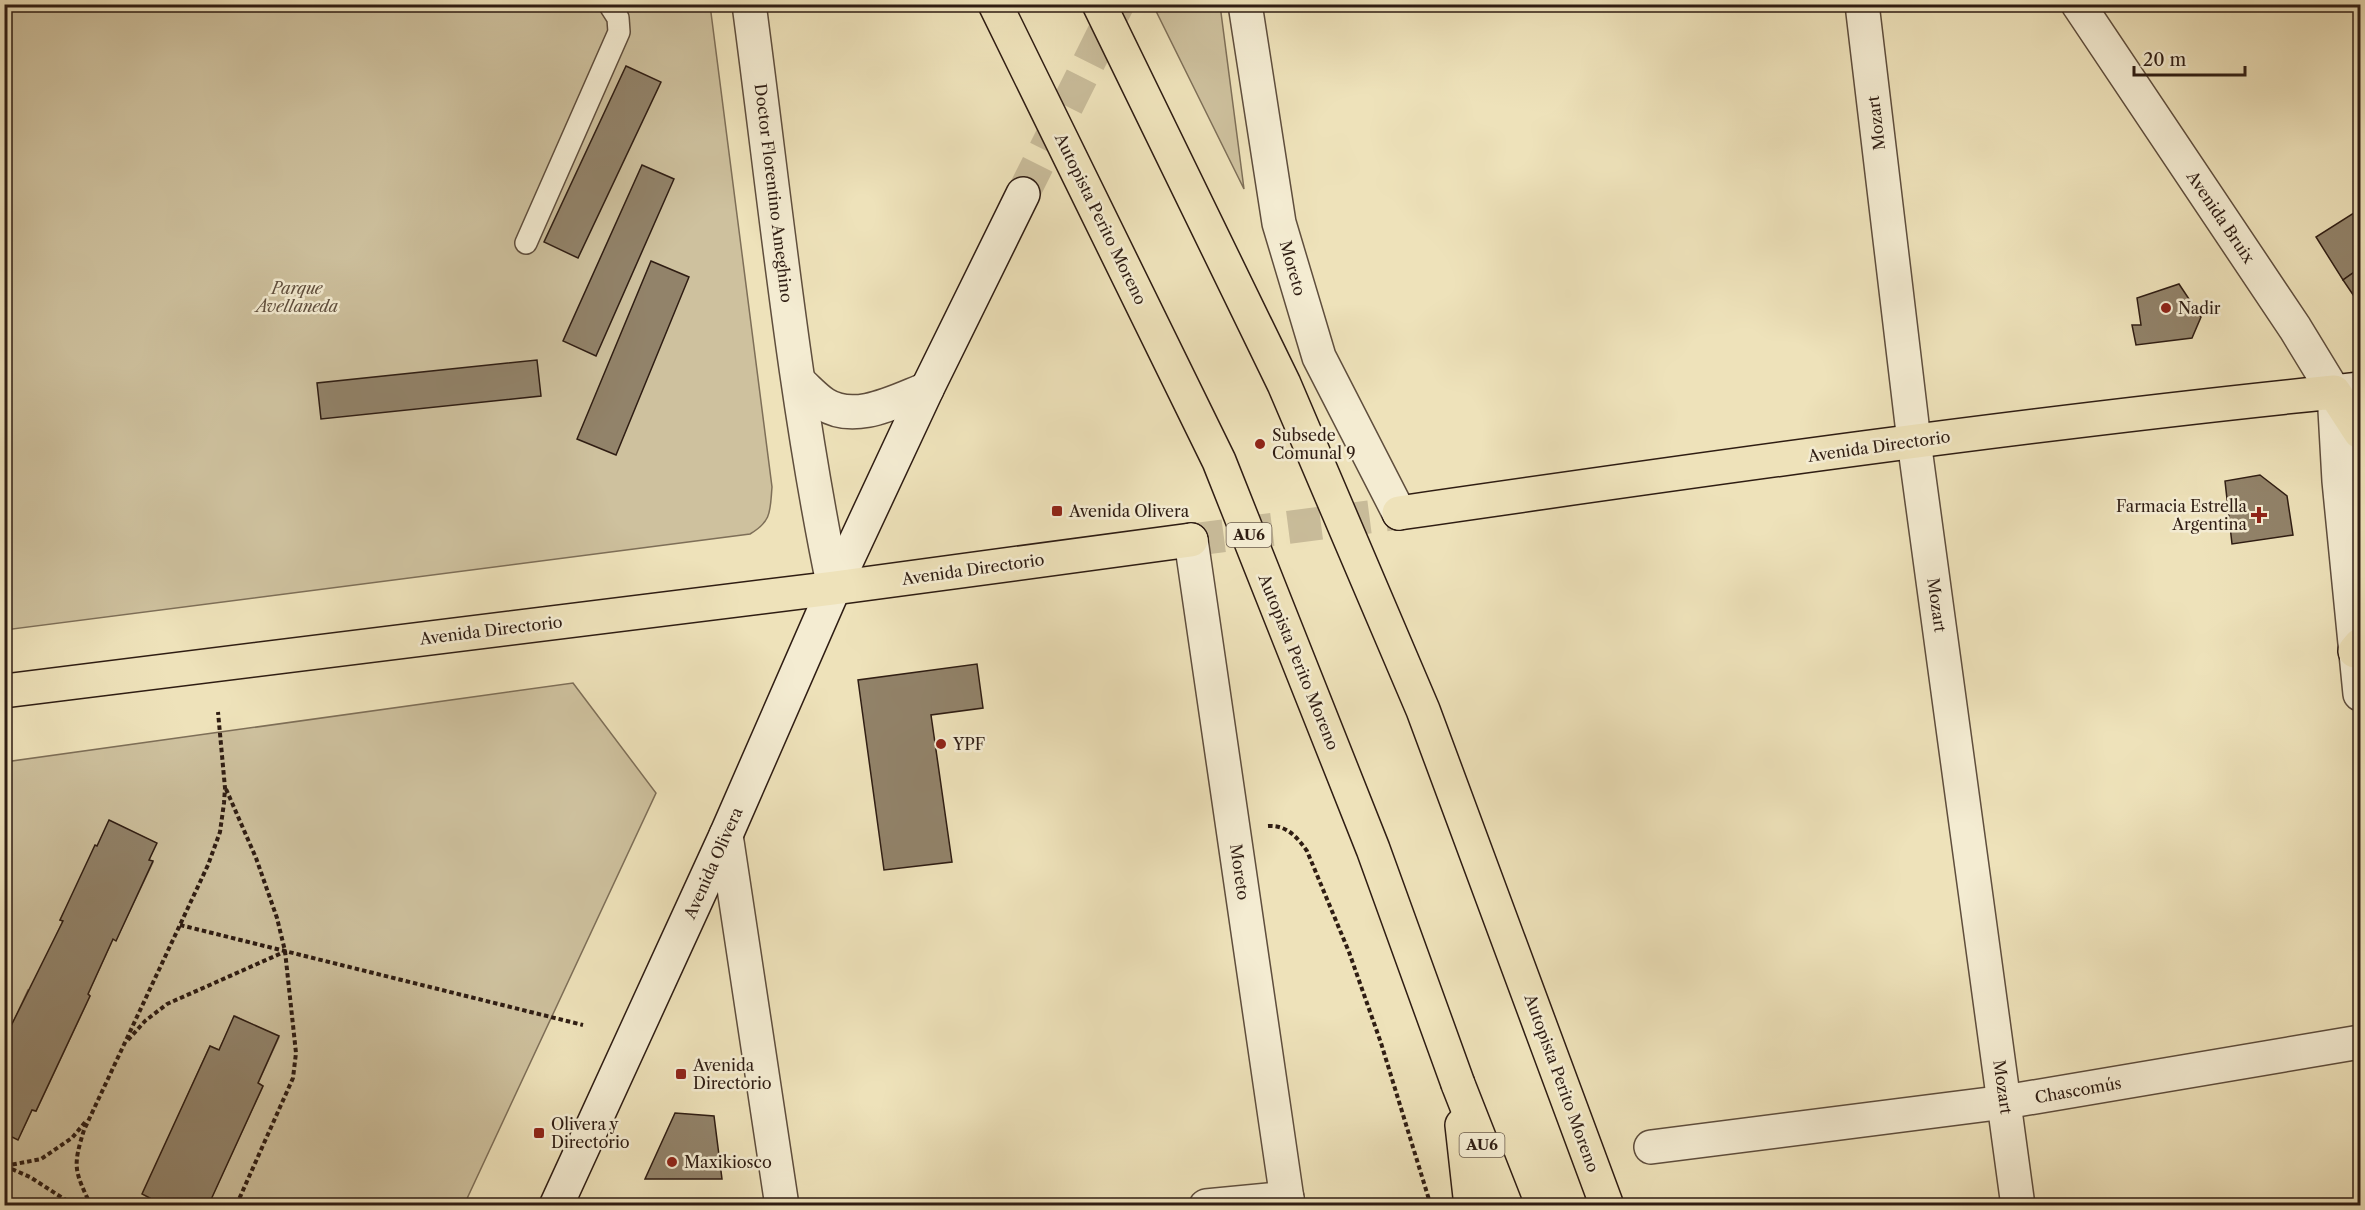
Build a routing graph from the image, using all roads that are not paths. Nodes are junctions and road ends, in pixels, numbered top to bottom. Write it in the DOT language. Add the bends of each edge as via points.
graph roads {
  1 [pos="609,4"];
  2 [pos="749,4"];
  3 [pos="995,4"];
  4 [pos="1099,4"];
  5 [pos="1245,4"];
  6 [pos="1862,4"];
  7 [pos="2078,4"];
  8 [pos="1023,194"];
  9 [pos="526,243"];
  10 [pos="799,382"];
  11 [pos="927,389"];
  12 [pos="2348,390"];
  13 [pos="2361,432"];
  14 [pos="1914,441"];
  15 [pos="1399,513"];
  16 [pos="1191,540"];
  17 [pos="834,588"];
  18 [pos="2358,648"];
  19 [pos="4,691"];
  20 [pos="2361,694"];
  21 [pos="726,835"];
  22 [pos="2361,1042"];
  23 [pos="1458,1084"];
  24 [pos="2005,1102"];
  25 [pos="1651,1147"];
  26 [pos="1287,1202"];
  27 [pos="556,1206"];
  28 [pos="782,1206"];
  29 [pos="1206,1206"];
  30 [pos="1471,1206"];
  31 [pos="1506,1206"];
  32 [pos="1607,1206"];
  33 [pos="2018,1206"];
  1 -- 9 [label="lane" via="618,18 619,32"];
  2 -- 10 [label="street, Doctor Florentino Ameghino"];
  3 -- 23 [label="main road, Autopista Perito Moreno / AU6, bridge" via="1219,461 1373,849"];
  4 -- 32 [label="main road, Autopista Perito Moreno, bridge" via="1284,384 1423,710"];
  5 -- 15 [label="street, Moreto" via="1279,223 1319,357"];
  6 -- 14 [label="street, Mozart"];
  7 -- 12 [label="street, Avenida Bruix" via="2295,328"];
  8 -- 11 [label="street, Avenida Olivera"];
  10 -- 11 [label="street" via="825,405 848,412 873,410"];
  10 -- 17 [label="street, Doctor Florentino Ameghino"];
  11 -- 17 [label="street, Avenida Olivera"];
  12 -- 13 [label="main road, Avenida Bruix"];
  12 -- 14 [label="main road, Avenida Directorio"];
  12 -- 18 [label="street" via="2339,481"];
  14 -- 15 [label="main road, Avenida Directorio"];
  14 -- 24 [label="street, Mozart"];
  16 -- 17 [label="main road, Avenida Directorio"];
  16 -- 26 [label="street, Moreto"];
  17 -- 19 [label="main road, Avenida Directorio"];
  17 -- 21 [label="street, Avenida Olivera"];
  18 -- 20 [label="street"];
  21 -- 27 [label="street, Avenida Olivera"];
  21 -- 28 [label="street"];
  22 -- 24 [label="street, Chascomús"];
  23 -- 30 [label="main road"];
  23 -- 31 [label="main road, Autopista Perito Moreno / AU6"];
  24 -- 25 [label="street, Chascomús"];
  24 -- 33 [label="street, Mozart"];
  26 -- 29 [label="street"];
}
